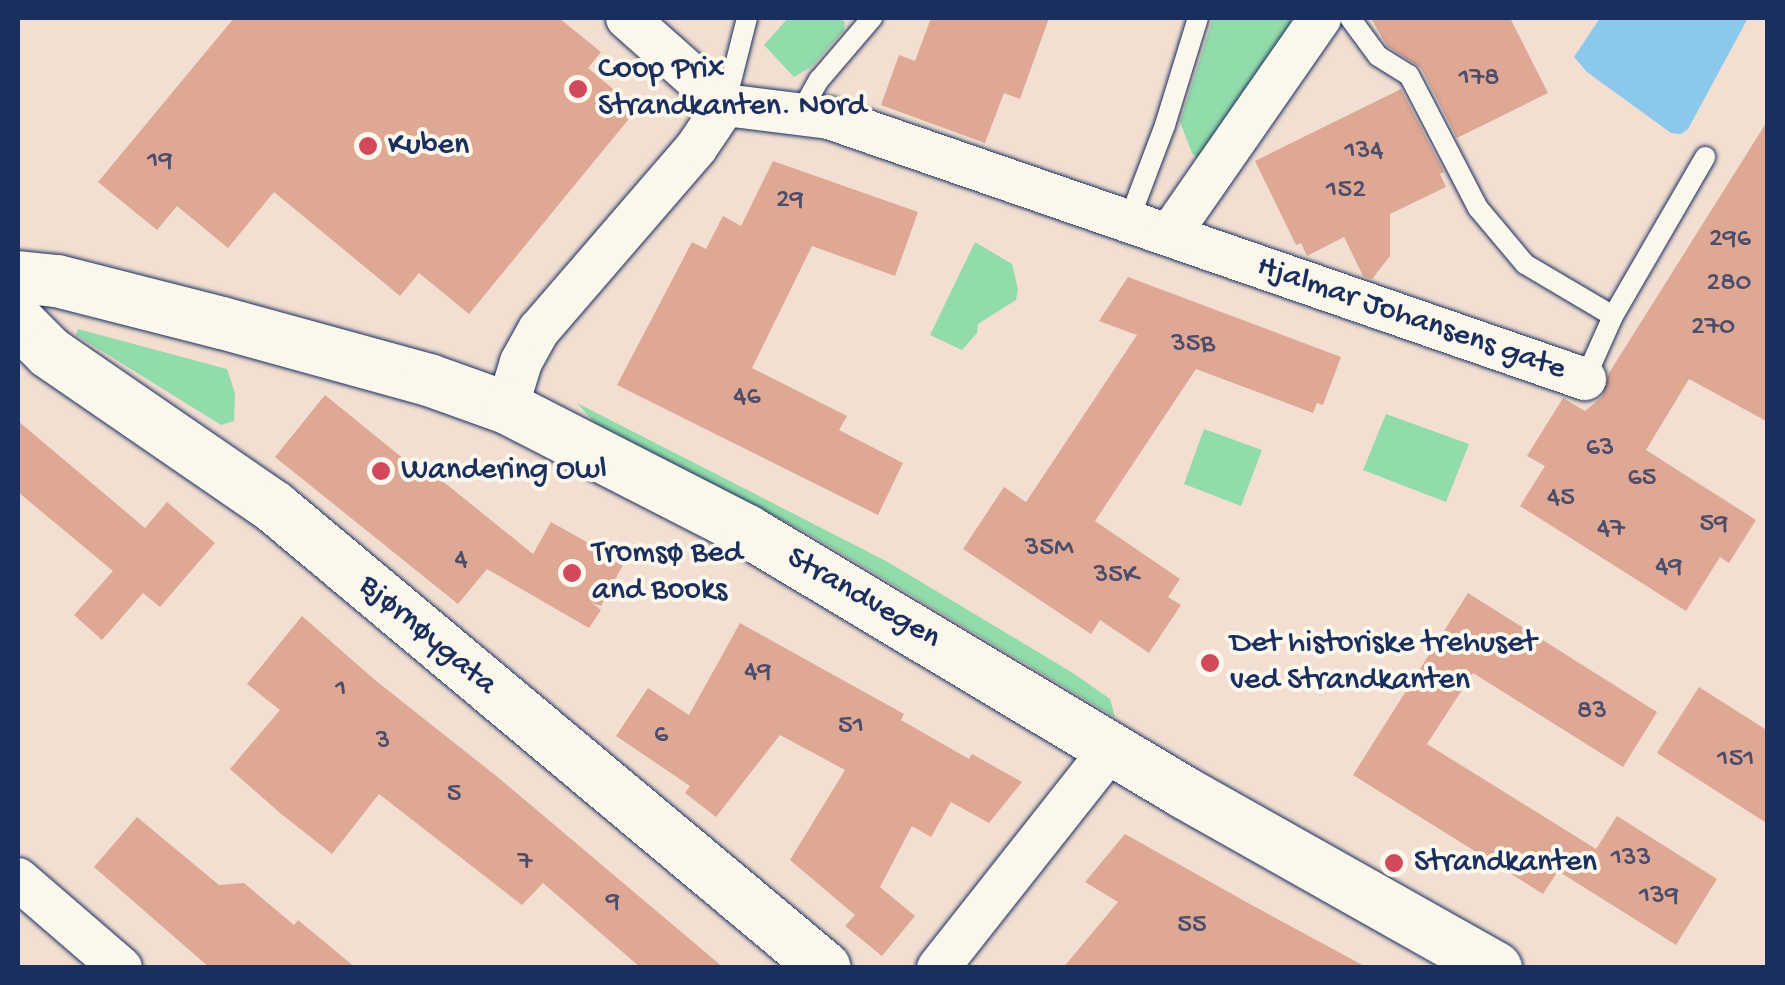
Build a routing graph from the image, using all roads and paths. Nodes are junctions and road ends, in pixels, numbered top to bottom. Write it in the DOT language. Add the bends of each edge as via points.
graph roads {
  1 [pos="627,18"];
  2 [pos="744,18"];
  3 [pos="872,18"];
  4 [pos="1198,18"];
  5 [pos="1320,18"];
  6 [pos="1350,18"];
  7 [pos="725,105"];
  8 [pos="800,112"];
  9 [pos="1705,157"];
  10 [pos="1128,220"];
  11 [pos="1170,234"];
  12 [pos="18,277"];
  13 [pos="1613,316"];
  14 [pos="18,321"];
  15 [pos="1585,379"];
  16 [pos="507,408"];
  17 [pos="1111,749"];
  18 [pos="18,878"];
  19 [pos="121,968"];
  20 [pos="825,968"];
  21 [pos="938,968"];
  22 [pos="1496,968"];
  1 -- 7 [label="street"];
  2 -- 7 [label="lane"];
  3 -- 8 [label="lane"];
  4 -- 10 [label="lane"];
  5 -- 11 [label="street"];
  6 -- 13 [label="lane" via="1378,56 1408,75 1478,208 1524,264"];
  7 -- 8 [label="street, Hjalmar Johansens gate"];
  7 -- 16 [label="street" via="696,148 539,330"];
  8 -- 10 [label="street, Hjalmar Johansens gate"];
  9 -- 13 [label="lane, Hjalmar Johansens gate"];
  10 -- 11 [label="street, Hjalmar Johansens gate"];
  11 -- 15 [label="street, Hjalmar Johansens gate"];
  12 -- 16 [label="street, Strandvegen" via="202,318"];
  13 -- 15 [label="lane, Hjalmar Johansens gate"];
  14 -- 20 [label="street, Bjørnøygata" via="50,353 274,507"];
  16 -- 17 [label="street, Strandvegen" via="730,522"];
  17 -- 21 [label="street"];
  17 -- 22 [label="street, Strandvegen"];
  18 -- 19 [label="street"];
}
